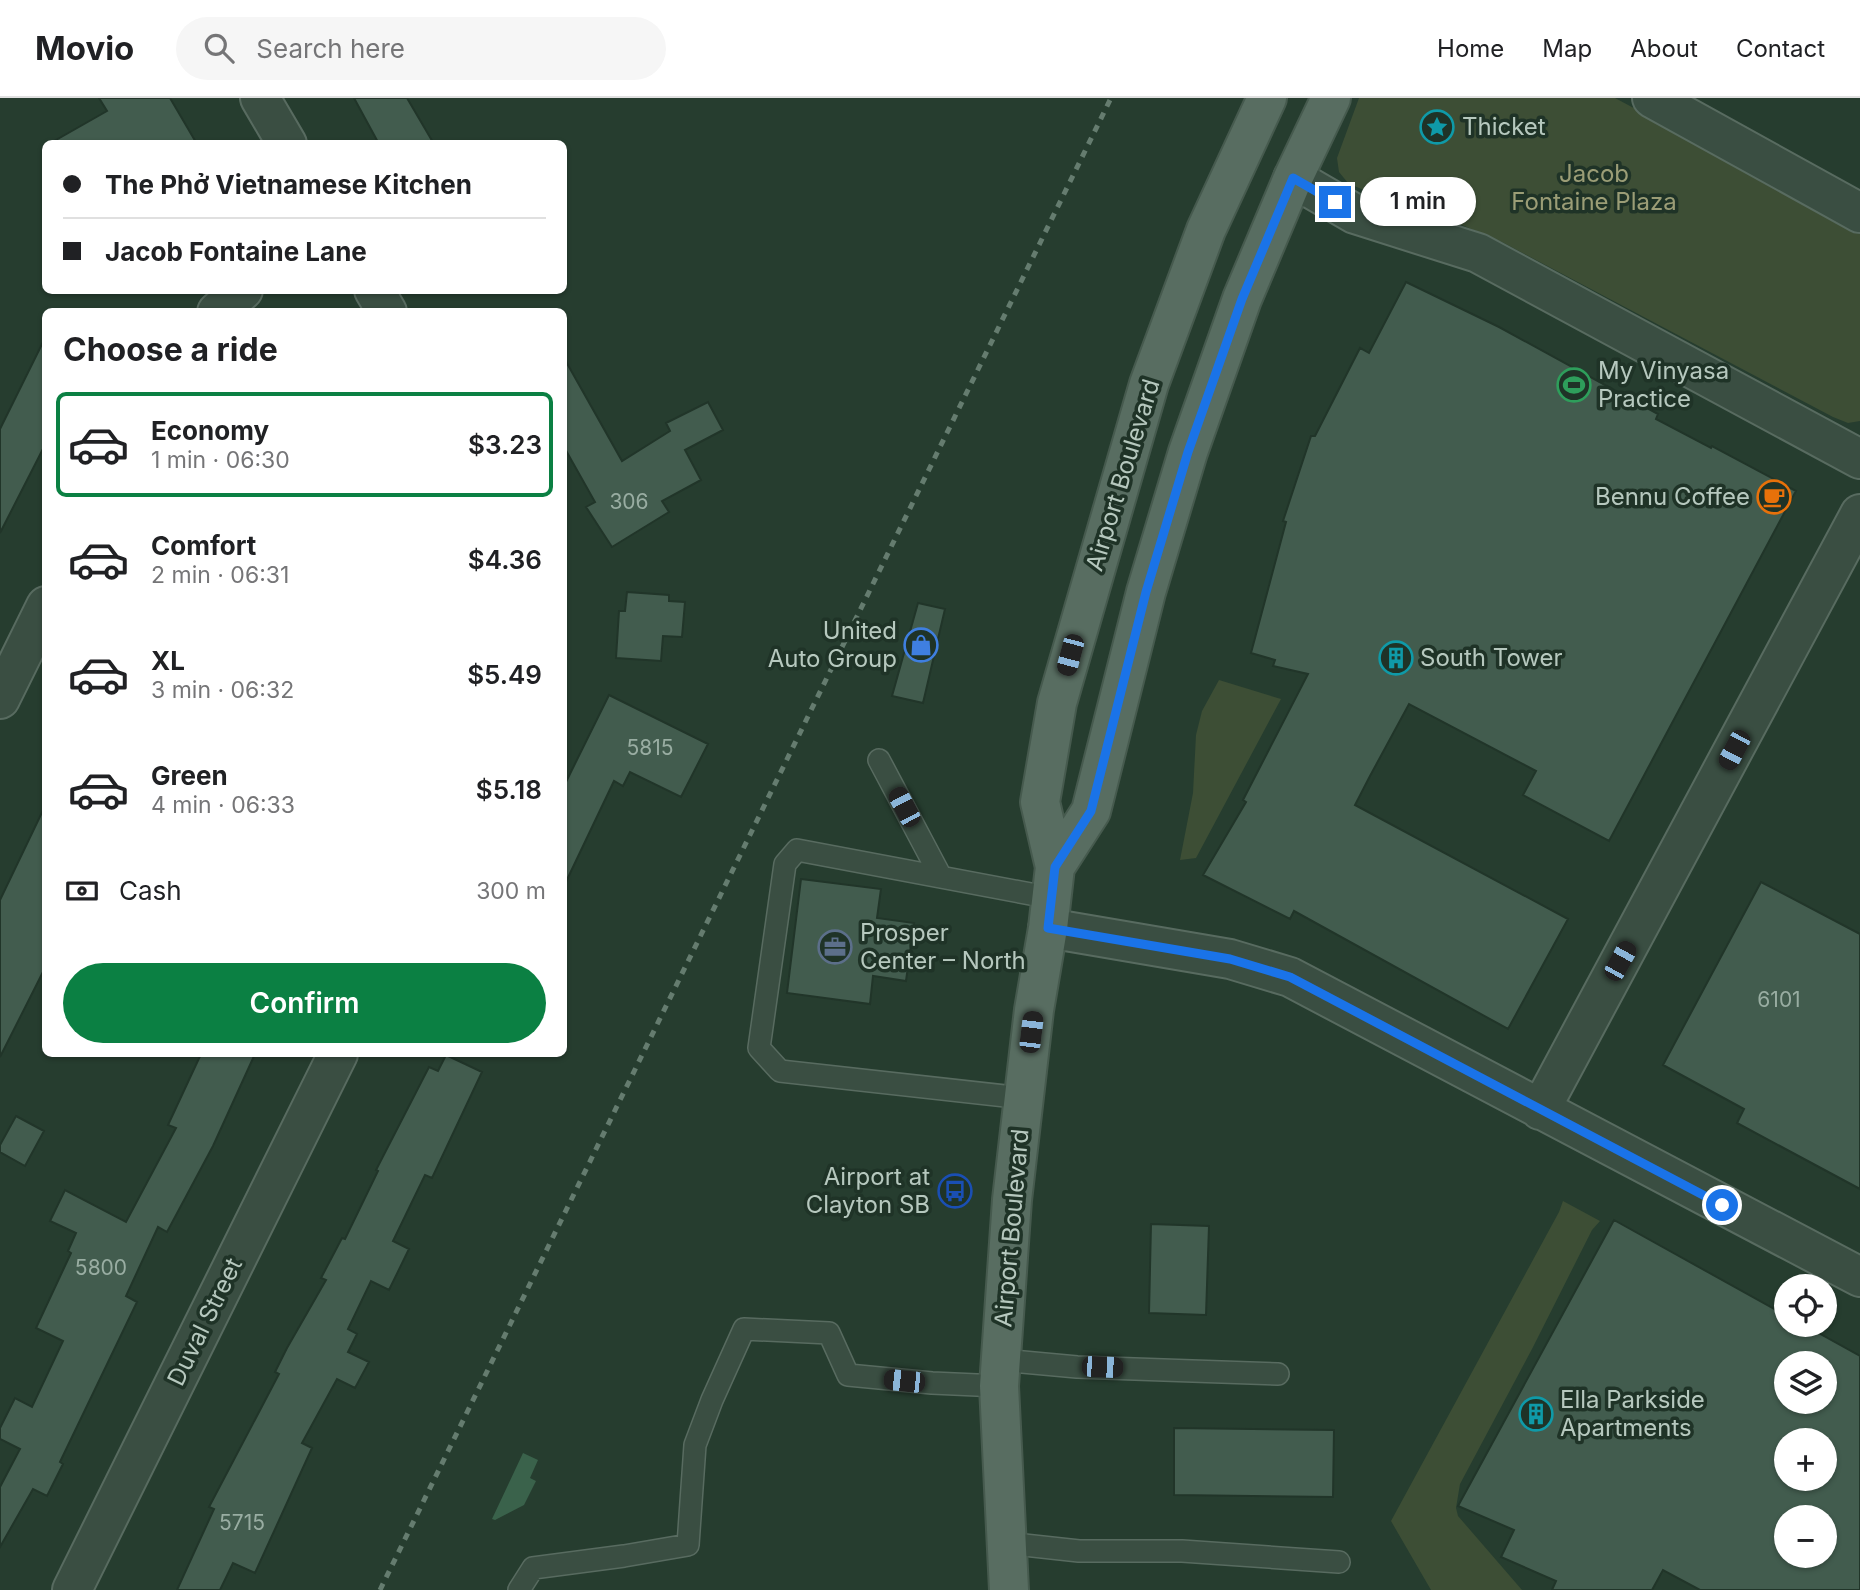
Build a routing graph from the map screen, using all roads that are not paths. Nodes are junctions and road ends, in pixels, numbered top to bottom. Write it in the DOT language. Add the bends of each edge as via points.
graph roads {
  1 [pos="260,98"];
  2 [pos="1267,98"];
  3 [pos="1283,98"];
  4 [pos="1331,98"];
  5 [pos="1653,98"];
  6 [pos="285,140"];
  7 [pos="1293,178"];
  8 [pos="1860,213"];
  9 [pos="238,294"];
  10 [pos="222,308"];
  11 [pos="1860,459"];
  12 [pos="1860,514"];
  13 [pos="42,614"];
  14 [pos="0,699"];
  15 [pos="878,760"];
  16 [pos="941,877"];
  17 [pos="1052,898"];
  18 [pos="337,1057"];
  19 [pos="1023,1098"];
  20 [pos="1540,1110"];
  21 [pos="1860,1277"];
  22 [pos="1000,1373"];
  23 [pos="1278,1374"];
  24 [pos="1006,1543"];
  25 [pos="1339,1562"];
  26 [pos="72,1590"];
  27 [pos="519,1590"];
  28 [pos="1009,1590"];
  1 -- 6 [label="street"];
  2 -- 17 [label="main road, Airport Boulevard" via="1206,230 1149,384 1061,690 1040,802"];
  3 -- 7 [label="main road" via="1286,112 1277,131 1277,156 1279,168"];
  4 -- 7 [label="main road, Airport Boulevard"];
  5 -- 8 [label="street"];
  7 -- 11 [label="street" via="1355,214 1478,253"];
  7 -- 17 [label="main road, Airport Boulevard" via="1242,299 1188,452 1146,592 1091,811"];
  9 -- 10 [label="street"];
  12 -- 20 [label="street"];
  13 -- 14 [label="street"];
  15 -- 16 [label="lane"];
  16 -- 17 [label="lane"];
  16 -- 19 [label="lane" via="797,850 785,864 759,1048 780,1071"];
  17 -- 19 [label="main road, Airport Boulevard"];
  17 -- 20 [label="street" via="1290,977"];
  18 -- 26 [label="street, Duval Street"];
  19 -- 22 [label="main road, Airport Boulevard"];
  20 -- 21 [label="street"];
  22 -- 23 [label="lane" via="1077,1367"];
  22 -- 24 [label="main road, Airport Boulevard"];
  22 -- 27 [label="lane" via="932,1383 848,1375 830,1333 744,1329 695,1445 688,1545 533,1568"];
  24 -- 25 [label="lane" via="1079,1551 1182,1551"];
  24 -- 28 [label="main road, Airport Boulevard"];
}
